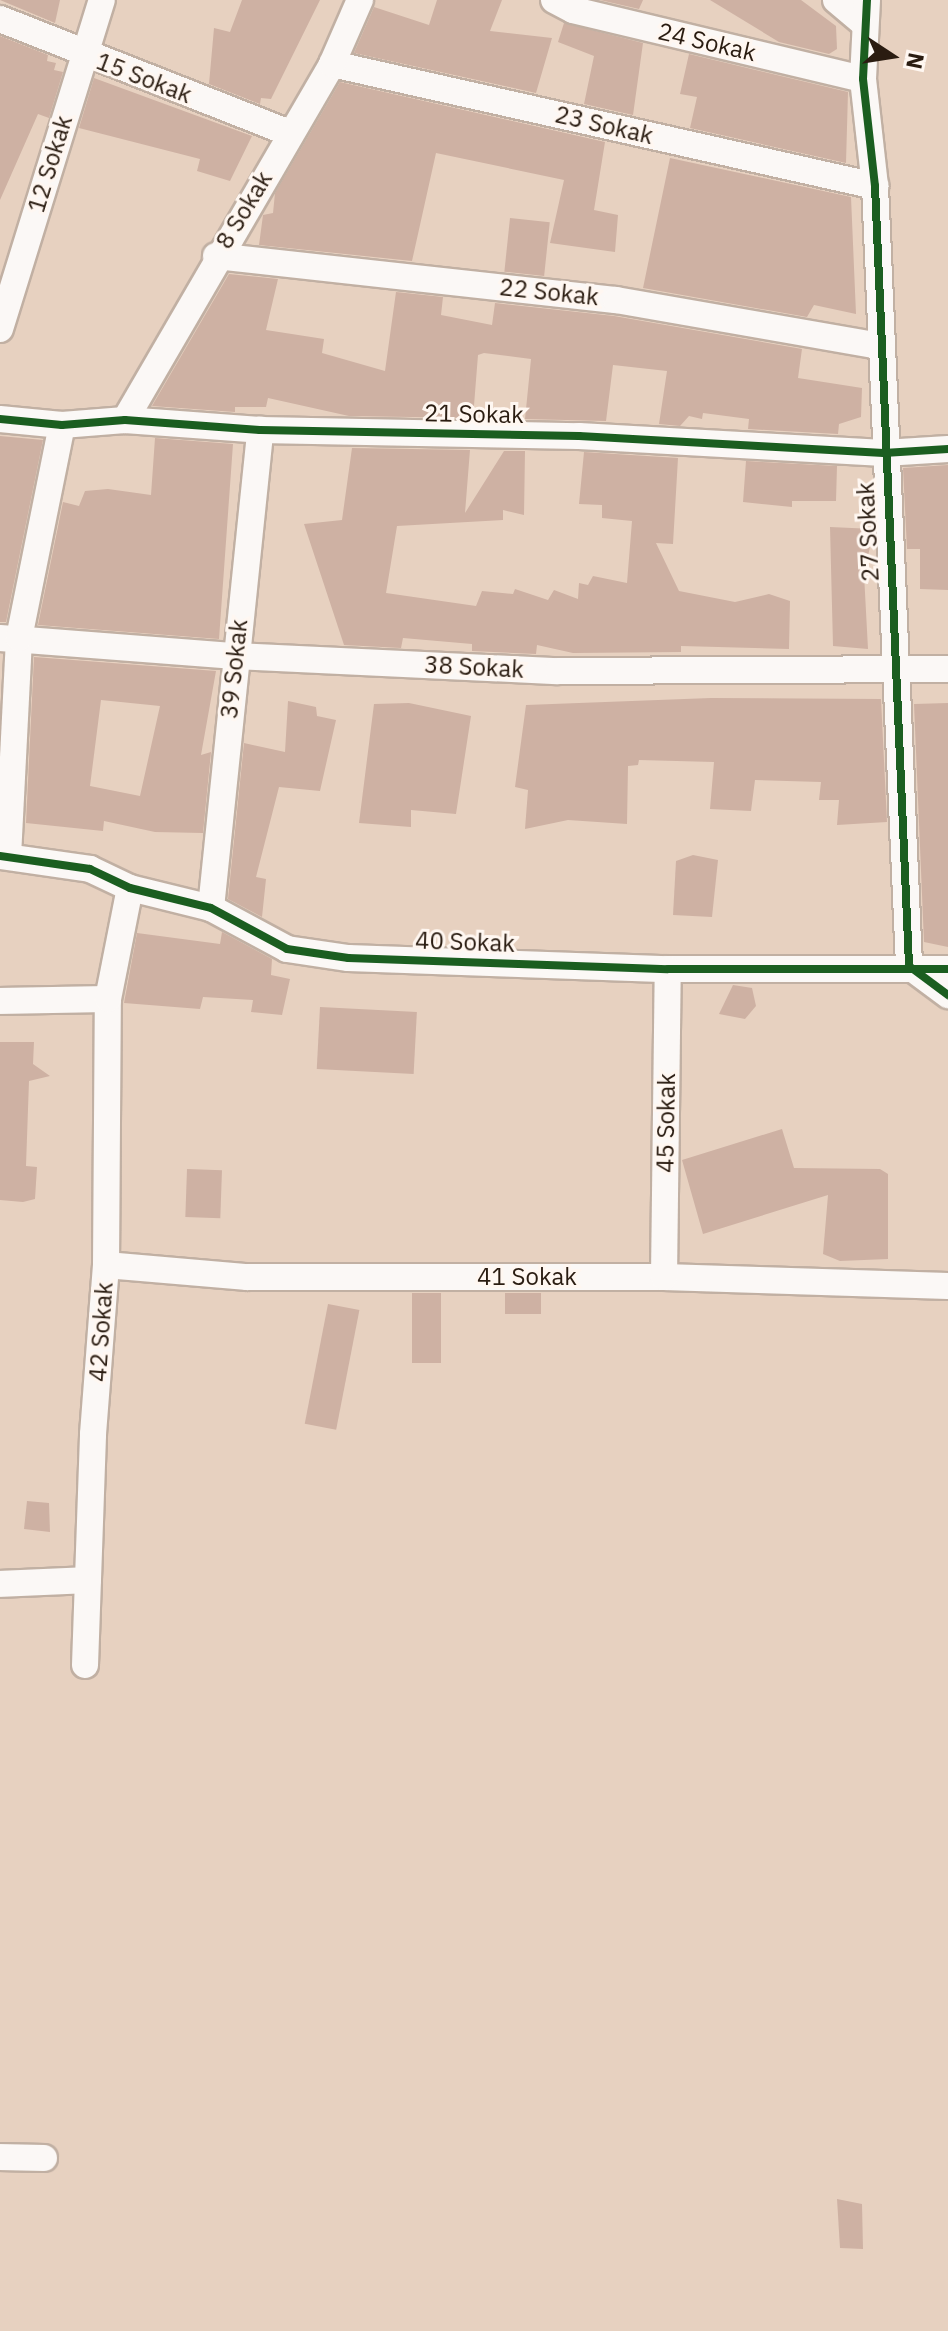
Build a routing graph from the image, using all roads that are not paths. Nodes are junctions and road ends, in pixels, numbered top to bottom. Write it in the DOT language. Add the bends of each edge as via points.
graph roads {
  1 [pos="102,0"];
  2 [pos="360,0"];
  3 [pos="554,0"];
  4 [pos="836,0"];
  5 [pos="866,12"];
  6 [pos="0,19"];
  7 [pos="83,54"];
  8 [pos="332,64"];
  9 [pos="863,79"];
  10 [pos="289,133"];
  11 [pos="875,186"];
  12 [pos="216,256"];
  13 [pos="0,329"];
  14 [pos="879,346"];
  15 [pos="0,419"];
  16 [pos="125,420"];
  17 [pos="62,425"];
  18 [pos="260,430"];
  19 [pos="948,449"];
  20 [pos="884,453"];
  21 [pos="10,638"];
  22 [pos="235,656"];
  23 [pos="896,669"];
  24 [pos="948,669"];
  25 [pos="4,856"];
  26 [pos="130,888"];
  27 [pos="211,908"];
  28 [pos="909,966"];
  29 [pos="668,969"];
  30 [pos="948,969"];
  31 [pos="948,995"];
  32 [pos="108,999"];
  33 [pos="0,1001"];
  34 [pos="106,1265"];
  35 [pos="664,1277"];
  36 [pos="948,1286"];
  37 [pos="88,1580"];
  38 [pos="0,1584"];
  39 [pos="85,1665"];
  40 [pos="0,2157"];
  41 [pos="44,2158"];
  1 -- 7 [label="street, 12 Sokak"];
  2 -- 8 [label="street, 8 Sokak"];
  3 -- 9 [label="street, 24 Sokak" via="573,10"];
  4 -- 5 [label="street"];
  5 -- 9 [label="street, 27 Sokak"];
  6 -- 7 [label="street, 15 Sokak"];
  7 -- 10 [label="street, 15 Sokak"];
  7 -- 13 [label="street, 12 Sokak"];
  8 -- 10 [label="street, 8 Sokak"];
  8 -- 11 [label="street, 23 Sokak"];
  9 -- 11 [label="street, 27 Sokak"];
  10 -- 12 [label="street, 8 Sokak"];
  11 -- 14 [label="street, 27 Sokak"];
  12 -- 14 [label="street, 22 Sokak" via="616,300"];
  12 -- 16 [label="street, 8 Sokak"];
  14 -- 20 [label="street, 27 Sokak"];
  15 -- 17 [label="street, 21 Sokak"];
  16 -- 17 [label="street, 21 Sokak"];
  16 -- 18 [label="street, 21 Sokak"];
  17 -- 21 [label="street"];
  18 -- 20 [label="street, 21 Sokak" via="579,436"];
  18 -- 22 [label="street, 39 Sokak"];
  19 -- 20 [label="street, 21 Sokak"];
  20 -- 23 [label="street, 27 Sokak"];
  21 -- 22 [label="street, 38 Sokak"];
  21 -- 25 [label="street"];
  22 -- 23 [label="street, 38 Sokak" via="558,671"];
  22 -- 27 [label="street, 39 Sokak"];
  23 -- 24 [label="street, 38 Sokak"];
  23 -- 28 [label="street, 27 Sokak"];
  25 -- 26 [label="street, 40 Sokak" via="90,869"];
  26 -- 27 [label="street, 40 Sokak"];
  26 -- 32 [label="street, 42 Sokak"];
  27 -- 29 [label="street, 40 Sokak" via="287,949 348,958"];
  28 -- 29 [label="street, 40 Sokak"];
  28 -- 30 [label="street, 40 Sokak"];
  28 -- 31 [label="street"];
  29 -- 35 [label="street, 45 Sokak"];
  32 -- 33 [label="street"];
  32 -- 34 [label="street, 42 Sokak"];
  34 -- 35 [label="street, 41 Sokak" via="247,1277"];
  34 -- 37 [label="street, 42 Sokak"];
  35 -- 36 [label="street, 41 Sokak"];
  37 -- 38 [label="street"];
  37 -- 39 [label="street, 42 Sokak"];
  40 -- 41 [label="street"];
}
